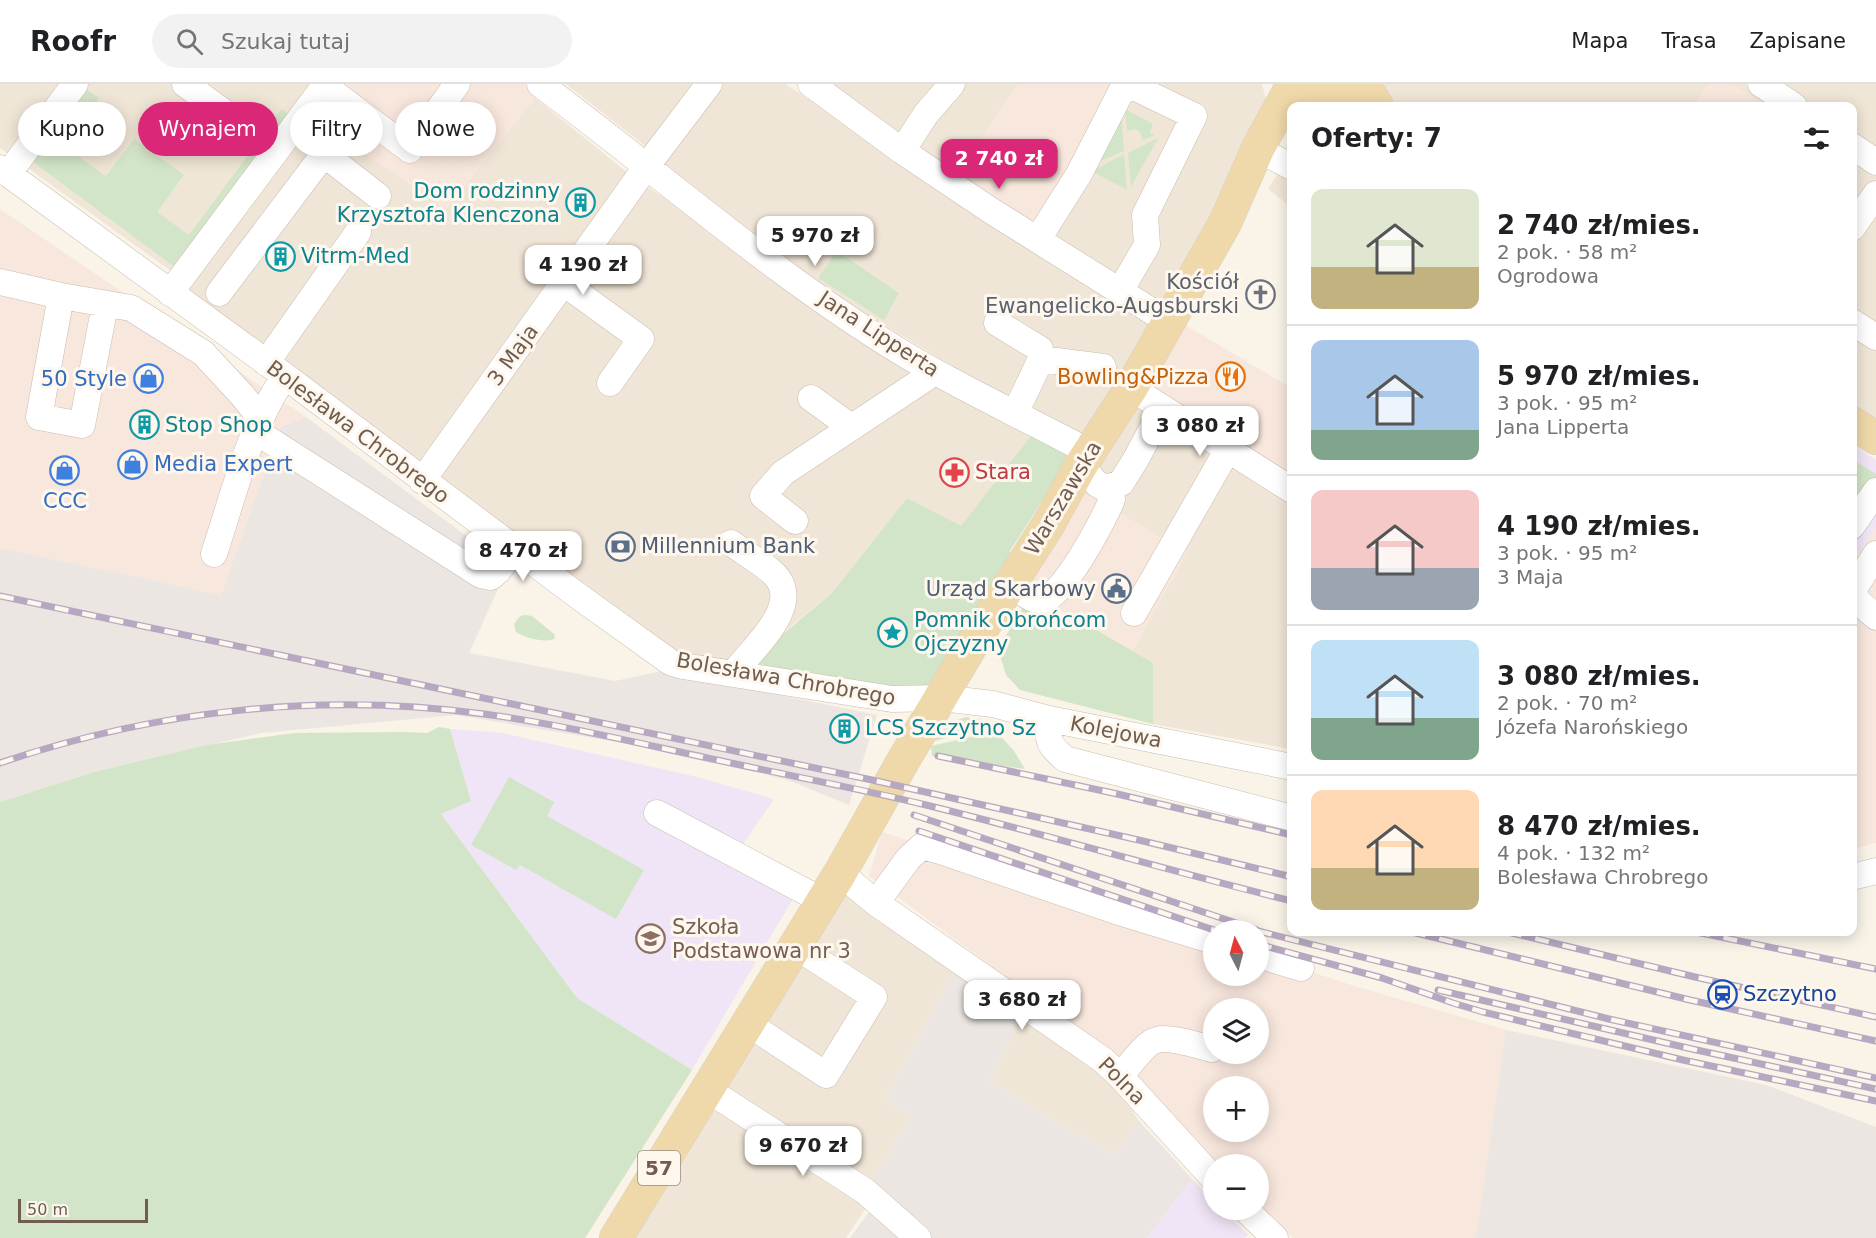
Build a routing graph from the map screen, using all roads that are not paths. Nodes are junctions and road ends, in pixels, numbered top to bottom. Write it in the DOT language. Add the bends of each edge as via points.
graph roads {
  1 [pos="75,84"];
  2 [pos="185,84"];
  3 [pos="457,84"];
  4 [pos="540,84"];
  5 [pos="709,84"];
  6 [pos="811,84"];
  7 [pos="952,84"];
  8 [pos="1126,84"];
  9 [pos="1351,84"];
  10 [pos="1761,84"];
  11 [pos="328,88"];
  12 [pos="1307,90"];
  13 [pos="210,102"];
  14 [pos="1297,102"];
  15 [pos="1336,102"];
  16 [pos="1375,102"];
  17 [pos="1788,102"];
  18 [pos="1287,114"];
  19 [pos="1287,137"];
  20 [pos="278,147"];
  21 [pos="1857,149"];
  22 [pos="902,152"];
  23 [pos="278,153"];
  24 [pos="271,156"];
  25 [pos="1876,162"];
  26 [pos="1270,164"];
  27 [pos="646,167"];
  28 [pos="4,171"];
  29 [pos="307,176"];
  30 [pos="378,196"];
  31 [pos="1874,200"];
  32 [pos="1857,222"];
  33 [pos="358,232"];
  34 [pos="1038,239"];
  35 [pos="205,246"];
  36 [pos="237,269"];
  37 [pos="0,282"];
  38 [pos="564,284"];
  39 [pos="1120,291"];
  40 [pos="170,293"];
  41 [pos="219,293"];
  42 [pos="61,296"];
  43 [pos="105,305"];
  44 [pos="1169,322"];
  45 [pos="997,323"];
  46 [pos="1857,325"];
  47 [pos="1876,337"];
  48 [pos="904,354"];
  49 [pos="1041,359"];
  50 [pos="1103,367"];
  51 [pos="276,369"];
  52 [pos="934,372"];
  53 [pos="610,383"];
  54 [pos="907,388"];
  55 [pos="1131,388"];
  56 [pos="811,398"];
  57 [pos="1163,408"];
  58 [pos="1015,413"];
  59 [pos="258,425"];
  60 [pos="1857,426"];
  61 [pos="851,427"];
  62 [pos="1876,438"];
  63 [pos="1228,449"];
  64 [pos="1085,458"];
  65 [pos="422,481"];
  66 [pos="1287,487"];
  67 [pos="1106,488"];
  68 [pos="1876,491"];
  69 [pos="1857,519"];
  70 [pos="795,521"];
  71 [pos="731,543"];
  72 [pos="515,549"];
  73 [pos="214,554"];
  74 [pos="1876,555"];
  75 [pos="1011,585"];
  76 [pos="1857,585"];
  77 [pos="1857,601"];
  78 [pos="1134,613"];
  79 [pos="1876,617"];
  80 [pos="733,674"];
  81 [pos="941,698"];
  82 [pos="1049,719"];
  83 [pos="1287,766"];
  84 [pos="657,813"];
  85 [pos="1287,817"];
  86 [pos="1876,871"];
  87 [pos="840,873"];
  88 [pos="1857,876"];
  89 [pos="823,901"];
  90 [pos="876,903"];
  91 [pos="1203,938"];
  92 [pos="795,946"];
  93 [pos="1269,958"];
  94 [pos="1301,968"];
  95 [pos="747,1023"];
  96 [pos="1203,1047"];
  97 [pos="1120,1076"];
  98 [pos="708,1090"];
  99 [pos="1203,1167"];
  100 [pos="1256,1220"];
  101 [pos="616,1238"];
  102 [pos="918,1238"];
  103 [pos="1275,1238"];
  1 -- 28 [label="street"];
  2 -- 13 [label="street"];
  3 -- 11 [label="street" via="410,150"];
  4 -- 27 [label="street, Jana Lipperta"];
  5 -- 27 [label="street, 3 Maja"];
  6 -- 22 [label="street"];
  7 -- 22 [label="street" via="926,114"];
  8 -- 34 [label="street" via="1079,174"];
  8 -- 39 [label="street" via="1194,116 1145,215 1147,245"];
  9 -- 16 [label="main road"];
  10 -- 17 [label="street"];
  11 -- 20 [label="street"];
  12 -- 14 [label="main road, Warszawska / 57"];
  12 -- 15 [label="main road"];
  18 -- 26 [label="main road, Warszawska / 57" via="1258,148"];
  19 -- 26 [label="main road, Warszawska / 57"];
  21 -- 25 [label="street"];
  22 -- 34 [label="street"];
  23 -- 29 [label="street"];
  24 -- 35 [label="street"];
  26 -- 44 [label="main road, Warszawska / 57" via="1225,223"];
  27 -- 38 [label="street, 3 Maja"];
  27 -- 48 [label="street, Jana Lipperta" via="795,280"];
  28 -- 40 [label="street, Bolesława Chrobrego"];
  29 -- 30 [label="street" via="324,154"];
  29 -- 36 [label="street"];
  31 -- 32 [label="street"];
  33 -- 51 [label="street"];
  34 -- 39 [label="street"];
  35 -- 36 [label="street"];
  35 -- 40 [label="street"];
  36 -- 41 [label="street"];
  37 -- 42 [label="street"];
  38 -- 53 [label="street" via="641,339"];
  38 -- 65 [label="street, 3 Maja"];
  39 -- 44 [label="street"];
  40 -- 51 [label="street, Bolesława Chrobrego"];
  42 -- 43 [label="street"];
  42 -- 43 [label="street" via="39,417 82,425"];
  43 -- 59 [label="street" via="132,308 203,353 242,395"];
  44 -- 55 [label="main road, Warszawska / 57"];
  45 -- 49 [label="street" via="1040,349"];
  46 -- 47 [label="street"];
  48 -- 52 [label="street, Jana Lipperta"];
  48 -- 54 [label="street"];
  49 -- 50 [label="street"];
  49 -- 58 [label="street"];
  51 -- 59 [label="street" via="274,390"];
  51 -- 65 [label="street, Bolesława Chrobrego"];
  52 -- 54 [label="street"];
  52 -- 58 [label="street, Jana Lipperta"];
  54 -- 61 [label="street"];
  55 -- 57 [label="street"];
  55 -- 64 [label="main road, Warszawska / 57"];
  56 -- 61 [label="street"];
  57 -- 63 [label="street"];
  57 -- 67 [label="street" via="1121,483"];
  58 -- 64 [label="street, Jana Lipperta"];
  59 -- 72 [label="street" via="482,575 491,577"];
  59 -- 73 [label="street"];
  60 -- 62 [label="main road"];
  61 -- 70 [label="street" via="783,473 763,496"];
  63 -- 66 [label="street"];
  63 -- 78 [label="street"];
  64 -- 67 [label="street, Jana Lipperta" via="1097,484"];
  64 -- 75 [label="main road, Warszawska / 57"];
  65 -- 72 [label="street, Bolesława Chrobrego"];
  67 -- 75 [label="street" via="1112,499 1109,506 1058,590 1048,600 1038,601"];
  68 -- 69 [label="street"];
  71 -- 80 [label="street" via="773,573 784,596 774,624"];
  72 -- 80 [label="street, Bolesława Chrobrego" via="670,662"];
  74 -- 76 [label="street"];
  75 -- 81 [label="main road, Warszawska / 57"];
  77 -- 79 [label="street"];
  80 -- 81 [label="street, Bolesława Chrobrego" via="892,699"];
  81 -- 82 [label="street, Kolejowa" via="993,704"];
  81 -- 87 [label="main road, 57"];
  82 -- 83 [label="street, Kolejowa"];
  82 -- 85 [label="street" via="1047,738 1065,759"];
  84 -- 89 [label="street"];
  86 -- 88 [label="street"];
  87 -- 89 [label="main road, 57"];
  87 -- 90 [label="street, Polna"];
  89 -- 92 [label="main road, 57"];
  90 -- 91 [label="street" via="922,846"];
  90 -- 97 [label="street, Polna" via="1103,1060"];
  92 -- 95 [label="main road, 57"];
  92 -- 95 [label="street" via="874,997 826,1075"];
  93 -- 94 [label="street"];
  95 -- 98 [label="main road, 57"];
  96 -- 97 [label="street" via="1156,1040"];
  97 -- 99 [label="street, Polna"];
  98 -- 101 [label="main road, 57"];
  98 -- 102 [label="street" via="865,1191"];
  100 -- 103 [label="street"];
}
